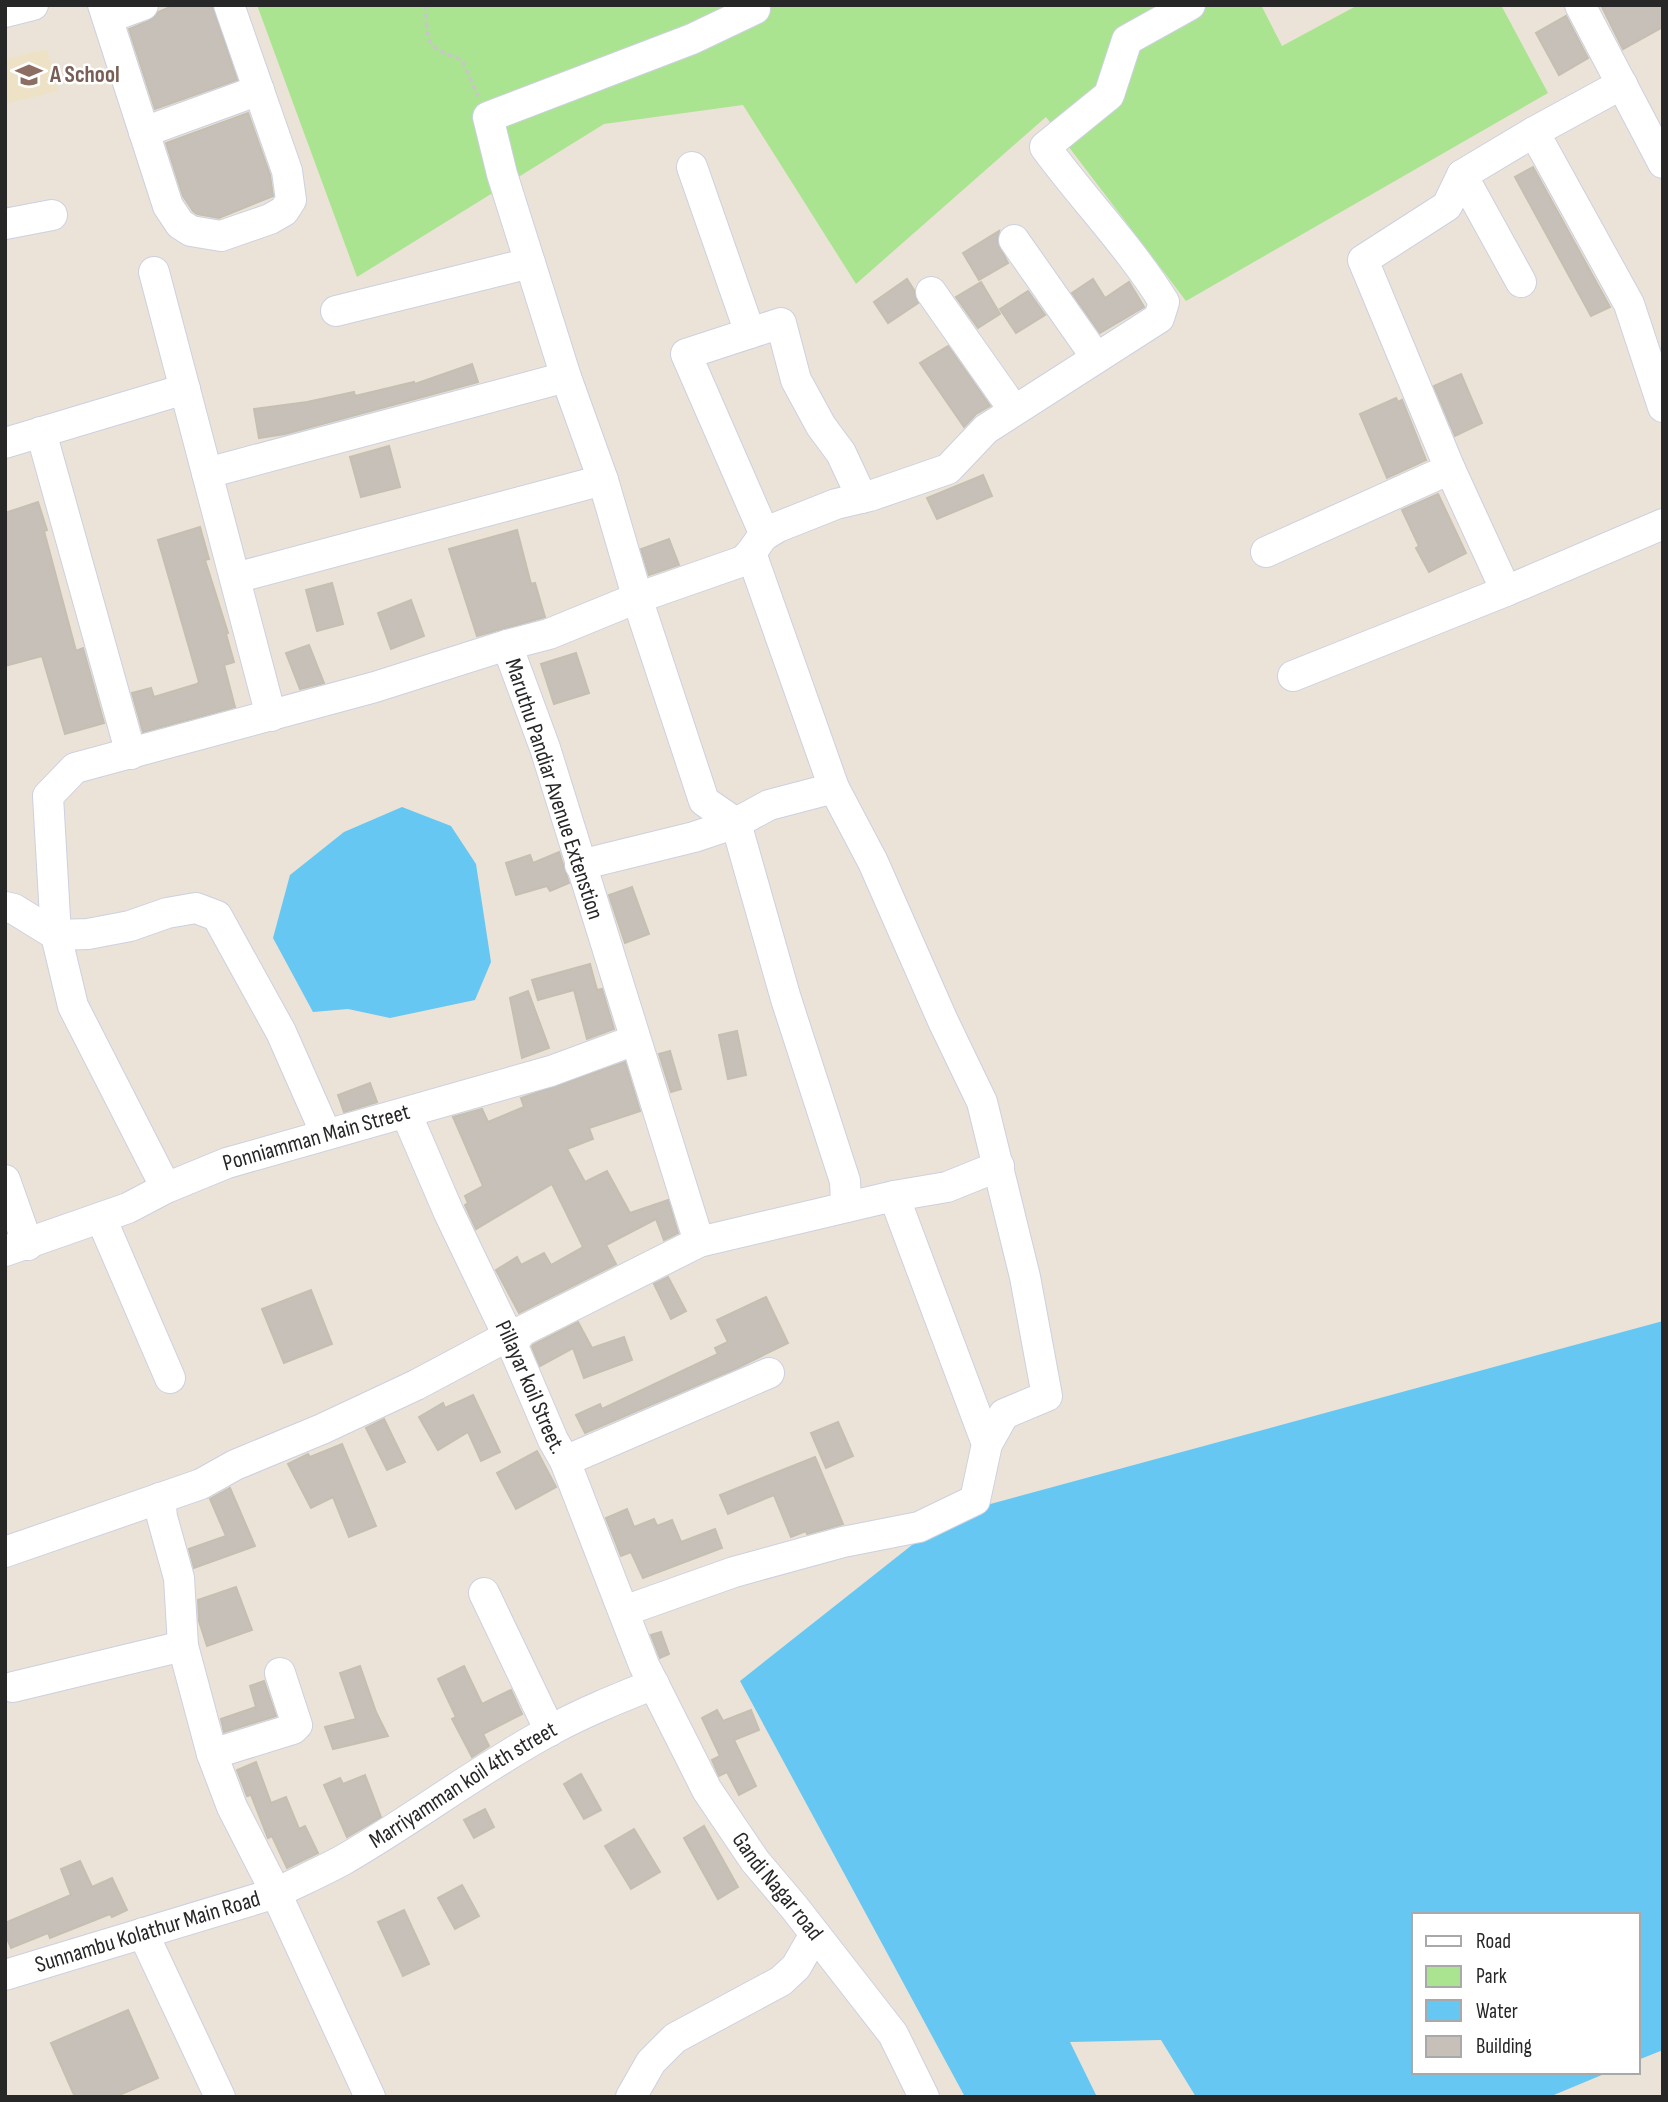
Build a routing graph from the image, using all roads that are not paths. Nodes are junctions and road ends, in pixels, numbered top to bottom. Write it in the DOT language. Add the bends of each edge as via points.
graph roads {
  1 [pos="33,5"];
  2 [pos="143,5"];
  3 [pos="229,5"];
  4 [pos="1190,5"];
  5 [pos="1580,5"];
  6 [pos="755,9"];
  7 [pos="5,12"];
  8 [pos="105,12"];
  9 [pos="1622,85"];
  10 [pos="259,90"];
  11 [pos="145,132"];
  12 [pos="1534,132"];
  13 [pos="1663,163"];
  14 [pos="692,167"];
  15 [pos="1462,175"];
  16 [pos="52,215"];
  17 [pos="5,223"];
  18 [pos="1014,240"];
  19 [pos="530,262"];
  20 [pos="154,272"];
  21 [pos="1521,282"];
  22 [pos="931,292"];
  23 [pos="336,311"];
  24 [pos="750,333"];
  25 [pos="1096,357"];
  26 [pos="566,377"];
  27 [pos="185,389"];
  28 [pos="1663,407"];
  29 [pos="1014,410"];
  30 [pos="41,432"];
  31 [pos="5,443"];
  32 [pos="1450,469"];
  33 [pos="207,473"];
  34 [pos="603,480"];
  35 [pos="862,498"];
  36 [pos="1663,524"];
  37 [pos="758,544"];
  38 [pos="1266,552"];
  39 [pos="235,578"];
  40 [pos="1506,591"];
  41 [pos="637,598"];
  42 [pos="507,645"];
  43 [pos="1293,676"];
  44 [pos="271,716"];
  45 [pos="131,754"];
  46 [pos="834,788"];
  47 [pos="736,823"];
  48 [pos="580,865"];
  49 [pos="5,906"];
  50 [pos="56,935"];
  51 [pos="635,1040"];
  52 [pos="406,1113"];
  53 [pos="326,1134"];
  54 [pos="999,1166"];
  55 [pos="5,1180"];
  56 [pos="166,1188"];
  57 [pos="894,1196"];
  58 [pos="846,1208"];
  59 [pos="101,1218"];
  60 [pos="699,1242"];
  61 [pos="16,1248"];
  62 [pos="510,1340"];
  63 [pos="769,1373"];
  64 [pos="170,1378"];
  65 [pos="987,1444"];
  66 [pos="565,1461"];
  67 [pos="160,1497"];
  68 [pos="5,1552"];
  69 [pos="484,1593"];
  70 [pos="624,1611"];
  71 [pos="183,1646"];
  72 [pos="281,1673"];
  73 [pos="649,1675"];
  74 [pos="13,1687"];
  75 [pos="550,1731"];
  76 [pos="212,1754"];
  77 [pos="276,1893"];
  78 [pos="143,1933"];
  79 [pos="815,1934"];
  80 [pos="5,1975"];
  81 [pos="220,2097"];
  82 [pos="370,2097"];
  83 [pos="631,2097"];
  84 [pos="924,2097"];
  1 -- 7 [label="street"];
  2 -- 8 [label="street"];
  3 -- 10 [label="street"];
  4 -- 25 [label="street, Maruthu Pandiar Avenue Extenstion" via="1127,40 1109,95 1045,147 1164,302 1159,317"];
  5 -- 9 [label="street"];
  6 -- 19 [label="street" via="692,39 488,117"];
  8 -- 11 [label="street"];
  9 -- 12 [label="street"];
  9 -- 13 [label="street"];
  10 -- 11 [label="street"];
  10 -- 11 [label="street" via="287,171 291,200 270,219 220,236 191,231 180,224 168,206"];
  12 -- 15 [label="street"];
  12 -- 28 [label="street" via="1629,304"];
  14 -- 24 [label="street"];
  15 -- 21 [label="street"];
  15 -- 32 [label="street" via="1447,206 1363,260"];
  16 -- 17 [label="street"];
  18 -- 25 [label="street"];
  19 -- 23 [label="street"];
  19 -- 26 [label="street"];
  20 -- 27 [label="street"];
  22 -- 29 [label="street"];
  24 -- 35 [label="street" via="781,323 796,380 841,453"];
  24 -- 37 [label="street" via="685,354"];
  25 -- 29 [label="street, Maruthu Pandiar Avenue Extenstion"];
  26 -- 33 [label="street"];
  26 -- 34 [label="street"];
  27 -- 30 [label="street"];
  27 -- 33 [label="street"];
  29 -- 35 [label="street, Maruthu Pandiar Avenue Extenstion" via="986,429 948,469"];
  30 -- 31 [label="street"];
  30 -- 45 [label="street"];
  32 -- 38 [label="street"];
  32 -- 40 [label="street"];
  33 -- 39 [label="street"];
  34 -- 39 [label="street"];
  34 -- 41 [label="street"];
  35 -- 37 [label="street, Maruthu Pandiar Avenue Extenstion" via="778,527"];
  36 -- 40 [label="street"];
  37 -- 41 [label="street, Maruthu Pandiar Avenue Extenstion" via="743,561"];
  37 -- 46 [label="street"];
  39 -- 44 [label="street"];
  40 -- 43 [label="street"];
  41 -- 42 [label="street, Maruthu Pandiar Avenue Extenstion" via="549,634"];
  41 -- 47 [label="street" via="704,801"];
  42 -- 44 [label="street"];
  42 -- 48 [label="street, Maruthu Pandiar Avenue Extenstion" via="545,748"];
  44 -- 45 [label="street"];
  45 -- 50 [label="street" via="75,768 48,796"];
  46 -- 47 [label="street" via="769,805"];
  46 -- 54 [label="street" via="873,862 982,1102"];
  47 -- 48 [label="street"];
  47 -- 58 [label="street" via="845,1181"];
  48 -- 51 [label="street, Maruthu Pandiar Avenue Extenstion"];
  49 -- 50 [label="street"];
  50 -- 53 [label="street" via="130,926 196,908 217,916 281,1032"];
  50 -- 56 [label="street" via="73,1006"];
  51 -- 52 [label="street, Ponniamman Main Street" via="551,1071"];
  51 -- 60 [label="street, Maruthu Pandiar Avenue Extenstion"];
  52 -- 53 [label="street, Ponniamman Main Street"];
  52 -- 62 [label="street, Pillayar koil Street."];
  53 -- 56 [label="street, Ponniamman Main Street" via="227,1163"];
  54 -- 57 [label="street" via="947,1187"];
  54 -- 65 [label="street" via="1047,1396 1004,1414"];
  55 -- 61 [label="street"];
  56 -- 59 [label="street, Ponniamman Main Street"];
  57 -- 58 [label="street"];
  57 -- 65 [label="street"];
  58 -- 60 [label="street"];
  59 -- 61 [label="street, Ponniamman Main Street"];
  59 -- 64 [label="street"];
  60 -- 62 [label="street"];
  62 -- 66 [label="street, Pillayar koil Street."];
  62 -- 67 [label="street" via="201,1484"];
  63 -- 66 [label="street"];
  65 -- 70 [label="street" via="975,1500 919,1527 734,1572"];
  66 -- 70 [label="street, Pillayar koil Street."];
  67 -- 68 [label="street"];
  67 -- 71 [label="street" via="179,1578"];
  69 -- 75 [label="street"];
  70 -- 73 [label="street, Pillayar koil Street."];
  71 -- 74 [label="street"];
  71 -- 76 [label="street"];
  72 -- 76 [label="street" via="297,1725"];
  73 -- 75 [label="street, Marriyamman koil 4th street"];
  73 -- 79 [label="street, Gandi Nagar road" via="707,1790 755,1861"];
  75 -- 77 [label="street, Marriyamman koil 4th street" via="340,1861"];
  76 -- 77 [label="street" via="232,1807"];
  77 -- 78 [label="street, Sunnambu Kolathur Main Road"];
  77 -- 82 [label="street, Sunnambu Kolathur Main Road"];
  78 -- 80 [label="street, Sunnambu Kolathur Main Road"];
  78 -- 81 [label="street"];
  79 -- 83 [label="street" via="796,1967 781,1981 675,2038 651,2062"];
  79 -- 84 [label="street, Gandi Nagar road" via="893,2034"];
}
